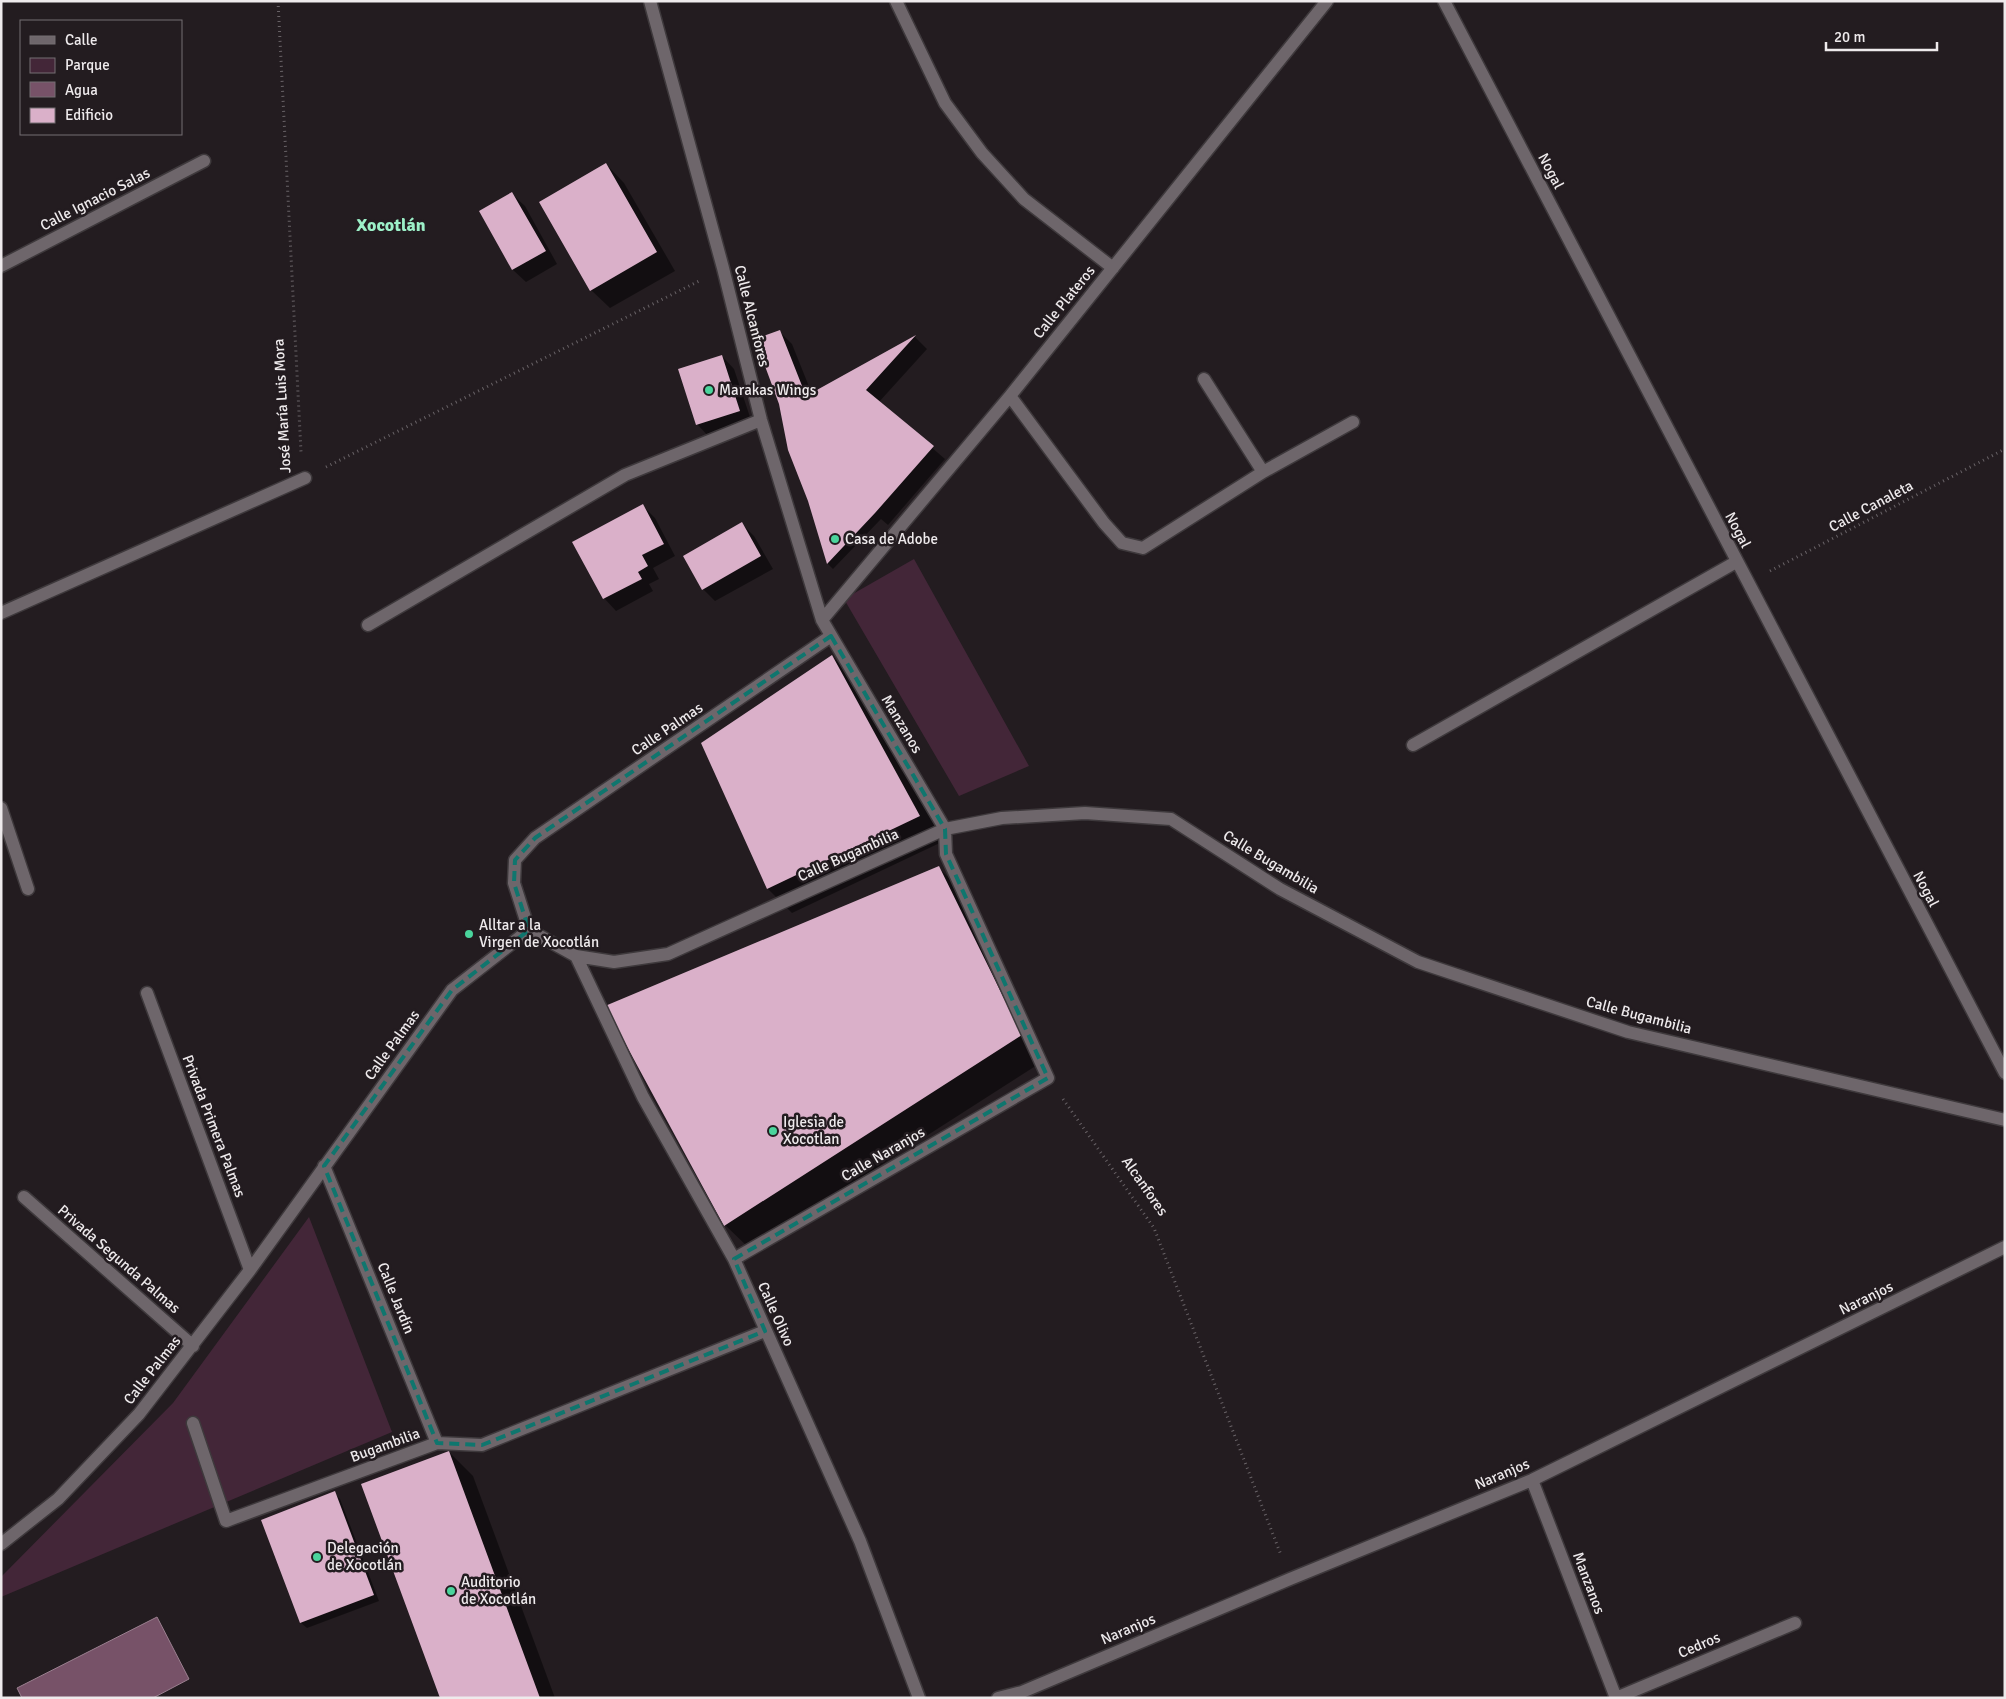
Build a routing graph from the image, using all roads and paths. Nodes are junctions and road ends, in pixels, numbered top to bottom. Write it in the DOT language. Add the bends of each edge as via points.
graph roads {
  1 [pos="278,1"];
  2 [pos="650,1"];
  3 [pos="896,1"];
  4 [pos="1327,1"];
  5 [pos="1444,1"];
  6 [pos="204,161"];
  7 [pos="1,266"];
  8 [pos="723,268"];
  9 [pos="1113,268"];
  10 [pos="1204,379"];
  11 [pos="1010,396"];
  12 [pos="761,420"];
  13 [pos="1352,422"];
  14 [pos="2005,449"];
  15 [pos="1263,472"];
  16 [pos="305,478"];
  17 [pos="1736,562"];
  18 [pos="1747,583"];
  19 [pos="1,613"];
  20 [pos="822,620"];
  21 [pos="368,625"];
  22 [pos="831,636"];
  23 [pos="1413,745"];
  24 [pos="1,808"];
  25 [pos="945,829"];
  26 [pos="28,889"];
  27 [pos="529,930"];
  28 [pos="576,956"];
  29 [pos="147,994"];
  30 [pos="2005,1073"];
  31 [pos="1048,1078"];
  32 [pos="2005,1120"];
  33 [pos="324,1166"];
  34 [pos="24,1197"];
  35 [pos="2005,1247"];
  36 [pos="734,1259"];
  37 [pos="250,1270"];
  38 [pos="765,1331"];
  39 [pos="193,1346"];
  40 [pos="193,1423"];
  41 [pos="437,1443"];
  42 [pos="1532,1480"];
  43 [pos="1,1544"];
  44 [pos="1290,1579"];
  45 [pos="1795,1622"];
  46 [pos="919,1698"];
  47 [pos="998,1698"];
  48 [pos="1616,1698"];
  1 -- 16 [label="path, José María Luis Mora" via="300,446"];
  2 -- 8 [label="street, Calle Alcanfores"];
  3 -- 9 [label="street" via="946,103 982,154 1024,199"];
  4 -- 9 [label="street, Calle Plateros"];
  5 -- 17 [label="street, Nogal"];
  6 -- 7 [label="street, Calle Ignacio Salas"];
  8 -- 12 [label="street, Calle Alcanfores"];
  8 -- 16 [label="path"];
  9 -- 11 [label="street, Calle Plateros"];
  10 -- 15 [label="street"];
  11 -- 15 [label="street" via="1104,523 1122,542 1143,548"];
  11 -- 20 [label="street, Calle Plateros"];
  12 -- 20 [label="street, Calle Alcanfores"];
  12 -- 21 [label="street" via="625,475"];
  13 -- 15 [label="street"];
  14 -- 18 [label="path, Calle Canaleta"];
  16 -- 19 [label="street, José María Luis Mora"];
  17 -- 18 [label="street, Nogal"];
  17 -- 23 [label="street"];
  18 -- 30 [label="street, Nogal"];
  20 -- 22 [label="street, Calle Alcanfores"];
  22 -- 25 [label="street, Manzanos"];
  22 -- 27 [label="street, Calle Palmas" via="535,838 515,860 514,883"];
  24 -- 26 [label="street"];
  25 -- 28 [label="street, Calle Bugambilia" via="668,954 614,962"];
  25 -- 31 [label="street" via="946,854"];
  25 -- 32 [label="street, Calle Bugambilia" via="1002,818 1085,813 1171,819 1280,889 1418,962 1628,1032"];
  27 -- 28 [label="street, Calle Bugambilia"];
  27 -- 33 [label="street, Calle Palmas" via="452,990"];
  28 -- 36 [label="street, Calle Olivo" via="643,1097"];
  29 -- 37 [label="street, Privada Primera Palmas"];
  31 -- 36 [label="street, Calle Naranjos"];
  31 -- 44 [label="path, Alcanfores" via="1154,1228"];
  33 -- 37 [label="street, Calle Palmas"];
  33 -- 41 [label="street, Calle Jardín"];
  34 -- 39 [label="street, Privada Segunda Palmas"];
  35 -- 42 [label="street, Naranjos"];
  36 -- 38 [label="street, Calle Olivo"];
  37 -- 39 [label="street, Calle Palmas"];
  38 -- 41 [label="street, Bugambilia" via="482,1445"];
  38 -- 46 [label="street, Calle Olivo" via="860,1541"];
  39 -- 43 [label="street, Calle Palmas" via="139,1414 58,1499"];
  40 -- 41 [label="street, Bugambilia" via="226,1521"];
  42 -- 44 [label="street, Naranjos"];
  42 -- 48 [label="street, Manzanos"];
  44 -- 47 [label="street, Naranjos" via="1022,1692"];
  45 -- 48 [label="street, Cedros"];
}
